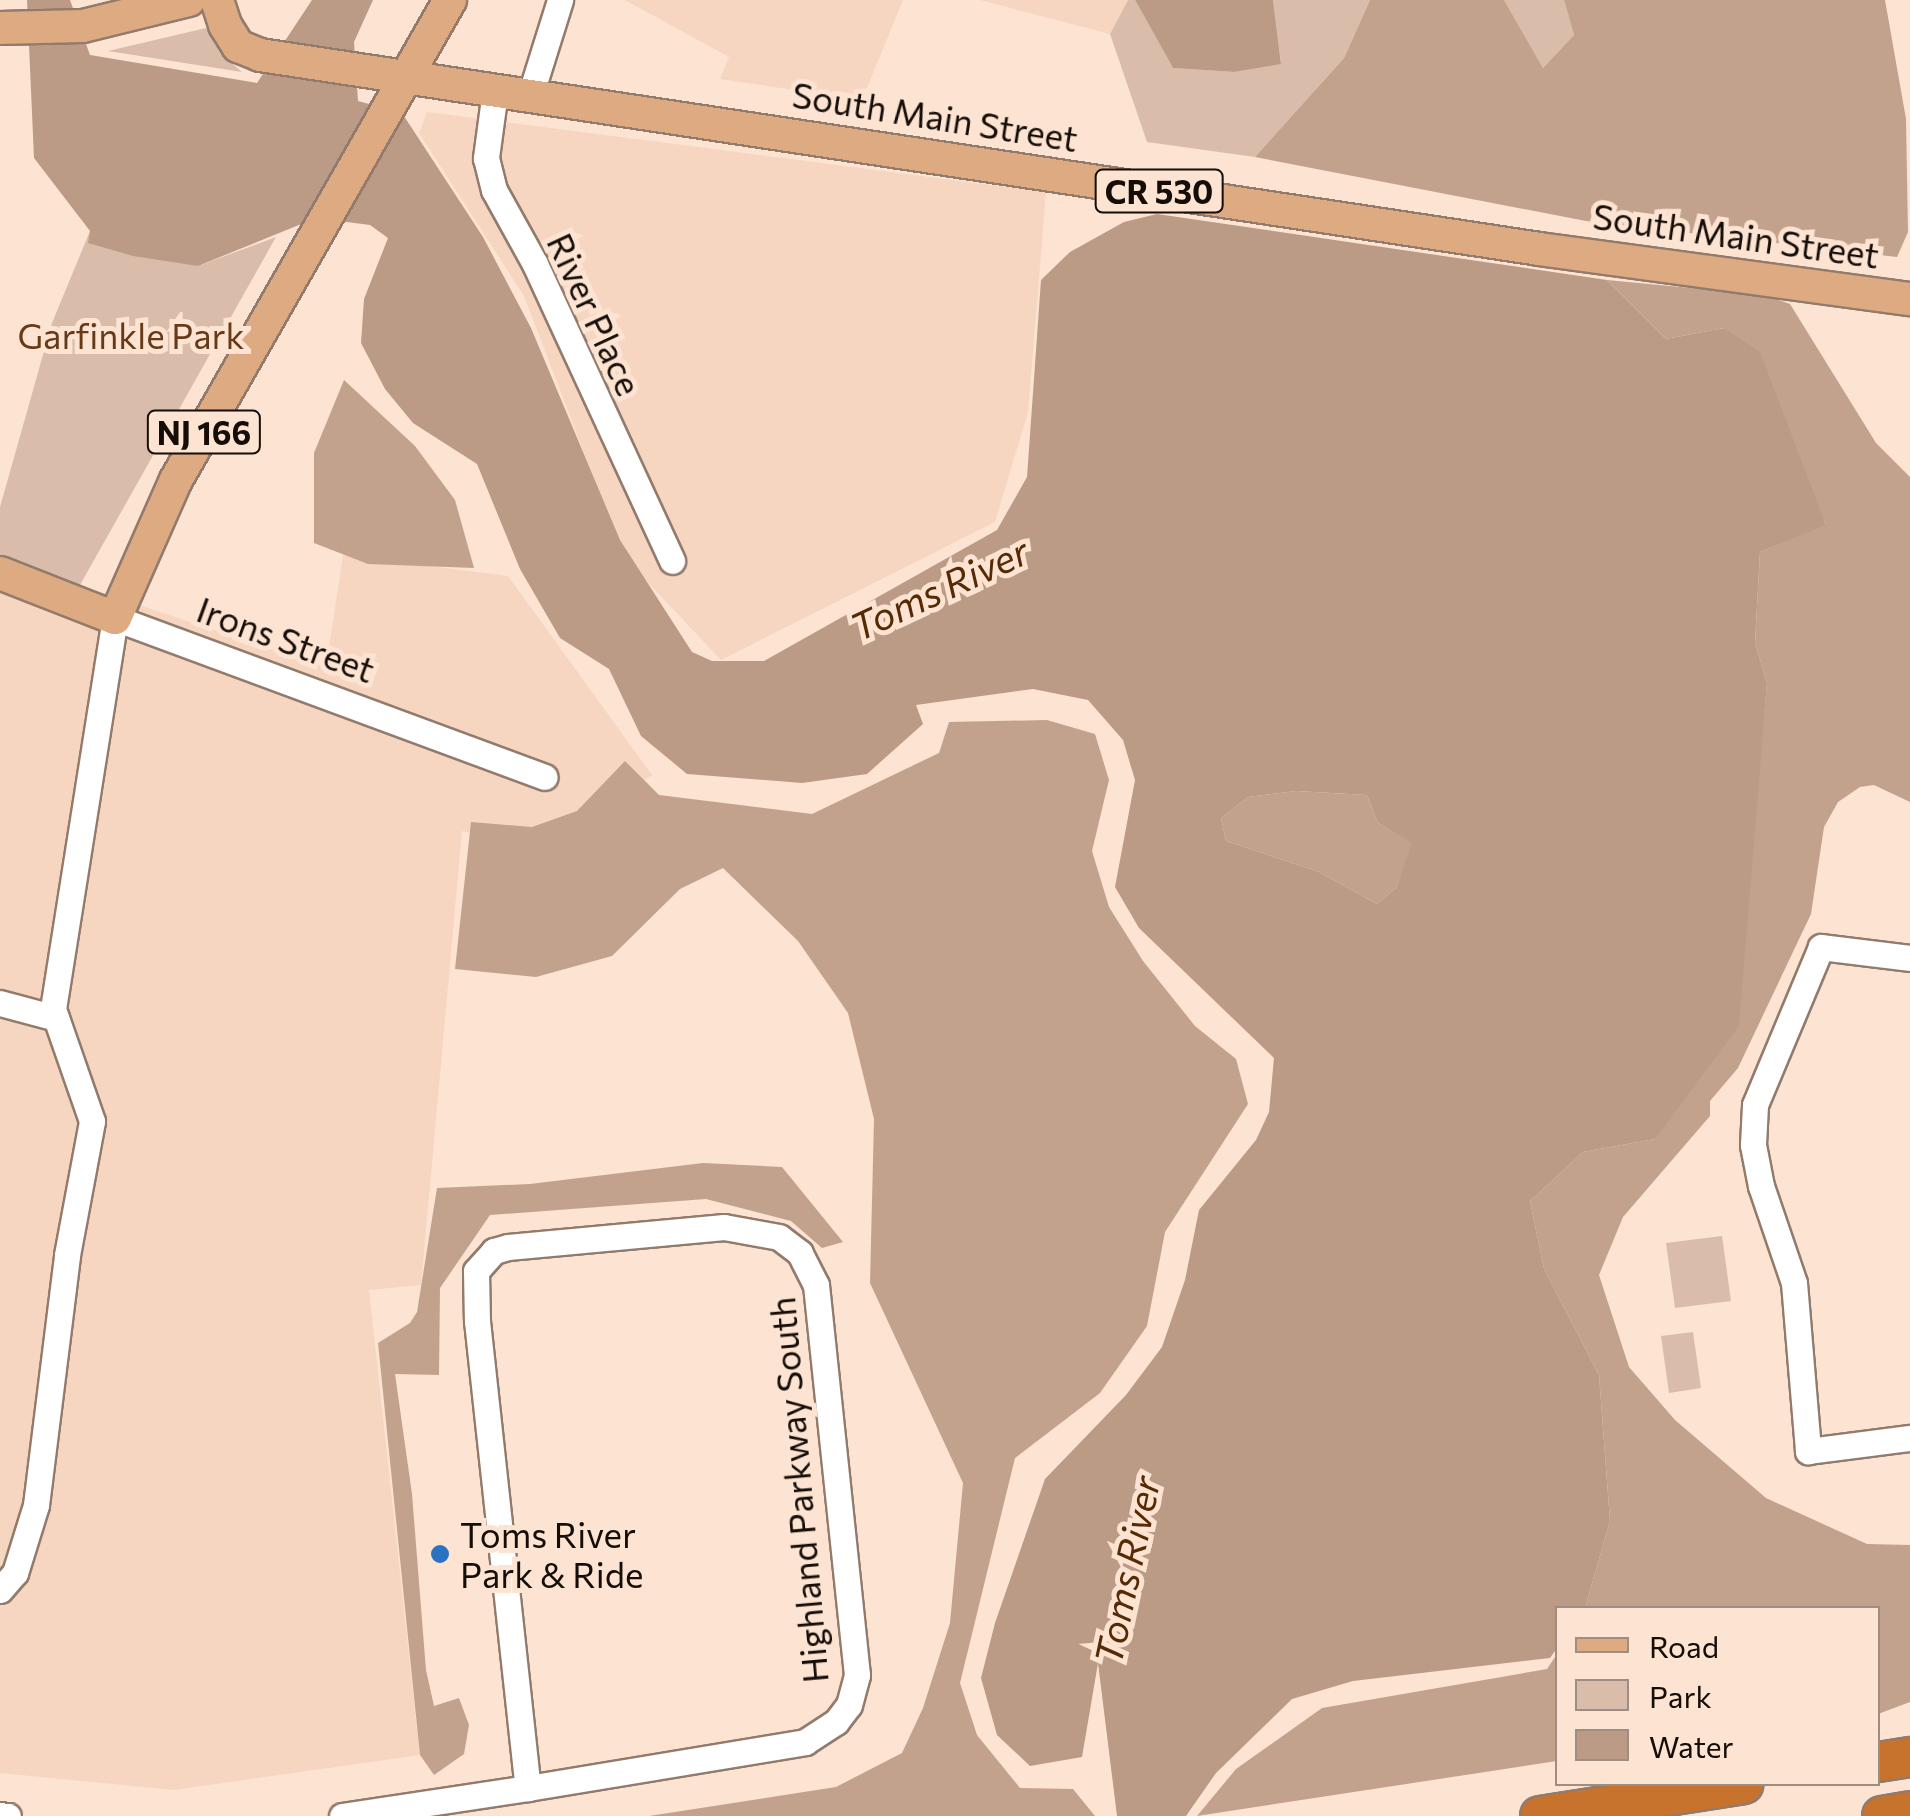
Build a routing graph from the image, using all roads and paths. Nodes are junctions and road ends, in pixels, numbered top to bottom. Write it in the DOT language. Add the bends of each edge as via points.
graph roads {
  1 [pos="189,0"];
  2 [pos="217,0"];
  3 [pos="450,0"];
  4 [pos="560,0"];
  5 [pos="7,23"];
  6 [pos="401,90"];
  7 [pos="495,91"];
  8 [pos="530,96"];
  9 [pos="1910,298"];
  10 [pos="672,561"];
  11 [pos="0,573"];
  12 [pos="115,618"];
  13 [pos="544,776"];
  14 [pos="1910,958"];
  15 [pos="0,1003"];
  16 [pos="56,1018"];
  17 [pos="1910,1438"];
  18 [pos="0,1590"];
  19 [pos="1910,1757"];
  20 [pos="1880,1762"];
  21 [pos="1731,1786"];
  22 [pos="528,1788"];
  23 [pos="1910,1811"];
  24 [pos="0,1815"];
  25 [pos="8,1816"];
  26 [pos="342,1816"];
  27 [pos="1540,1816"];
  28 [pos="1882,1816"];
  1 -- 5 [label="main road" via="83,26"];
  2 -- 6 [label="main road, South Main Street / CR 530" via="238,46 372,73"];
  3 -- 6 [label="main road, NJ 166"];
  4 -- 8 [label="street"];
  6 -- 7 [label="main road, South Main Street / CR 530"];
  6 -- 12 [label="main road, NJ 166" via="176,480"];
  7 -- 8 [label="main road, South Main Street / CR 530"];
  7 -- 10 [label="street, River Place" via="486,158 494,190"];
  8 -- 9 [label="main road, South Main Street / CR 530" via="1538,249"];
  11 -- 12 [label="main road, Irons Street"];
  12 -- 13 [label="street, Irons Street"];
  12 -- 16 [label="street"];
  14 -- 17 [label="street" via="1822,947 1755,1105 1752,1145 1794,1283 1808,1451"];
  15 -- 16 [label="street"];
  16 -- 18 [label="street" via="92,1121 36,1505 14,1573"];
  19 -- 20 [label="highway"];
  21 -- 27 [label="highway"];
  22 -- 22 [label="street, Highland Parkway South" via="805,1742 849,1705 857,1675 816,1285 791,1244 766,1232 744,1228 508,1247 476,1271"];
  22 -- 26 [label="street, Highland Parkway South"];
  23 -- 28 [label="highway"];
  24 -- 25 [label="street"];
}
